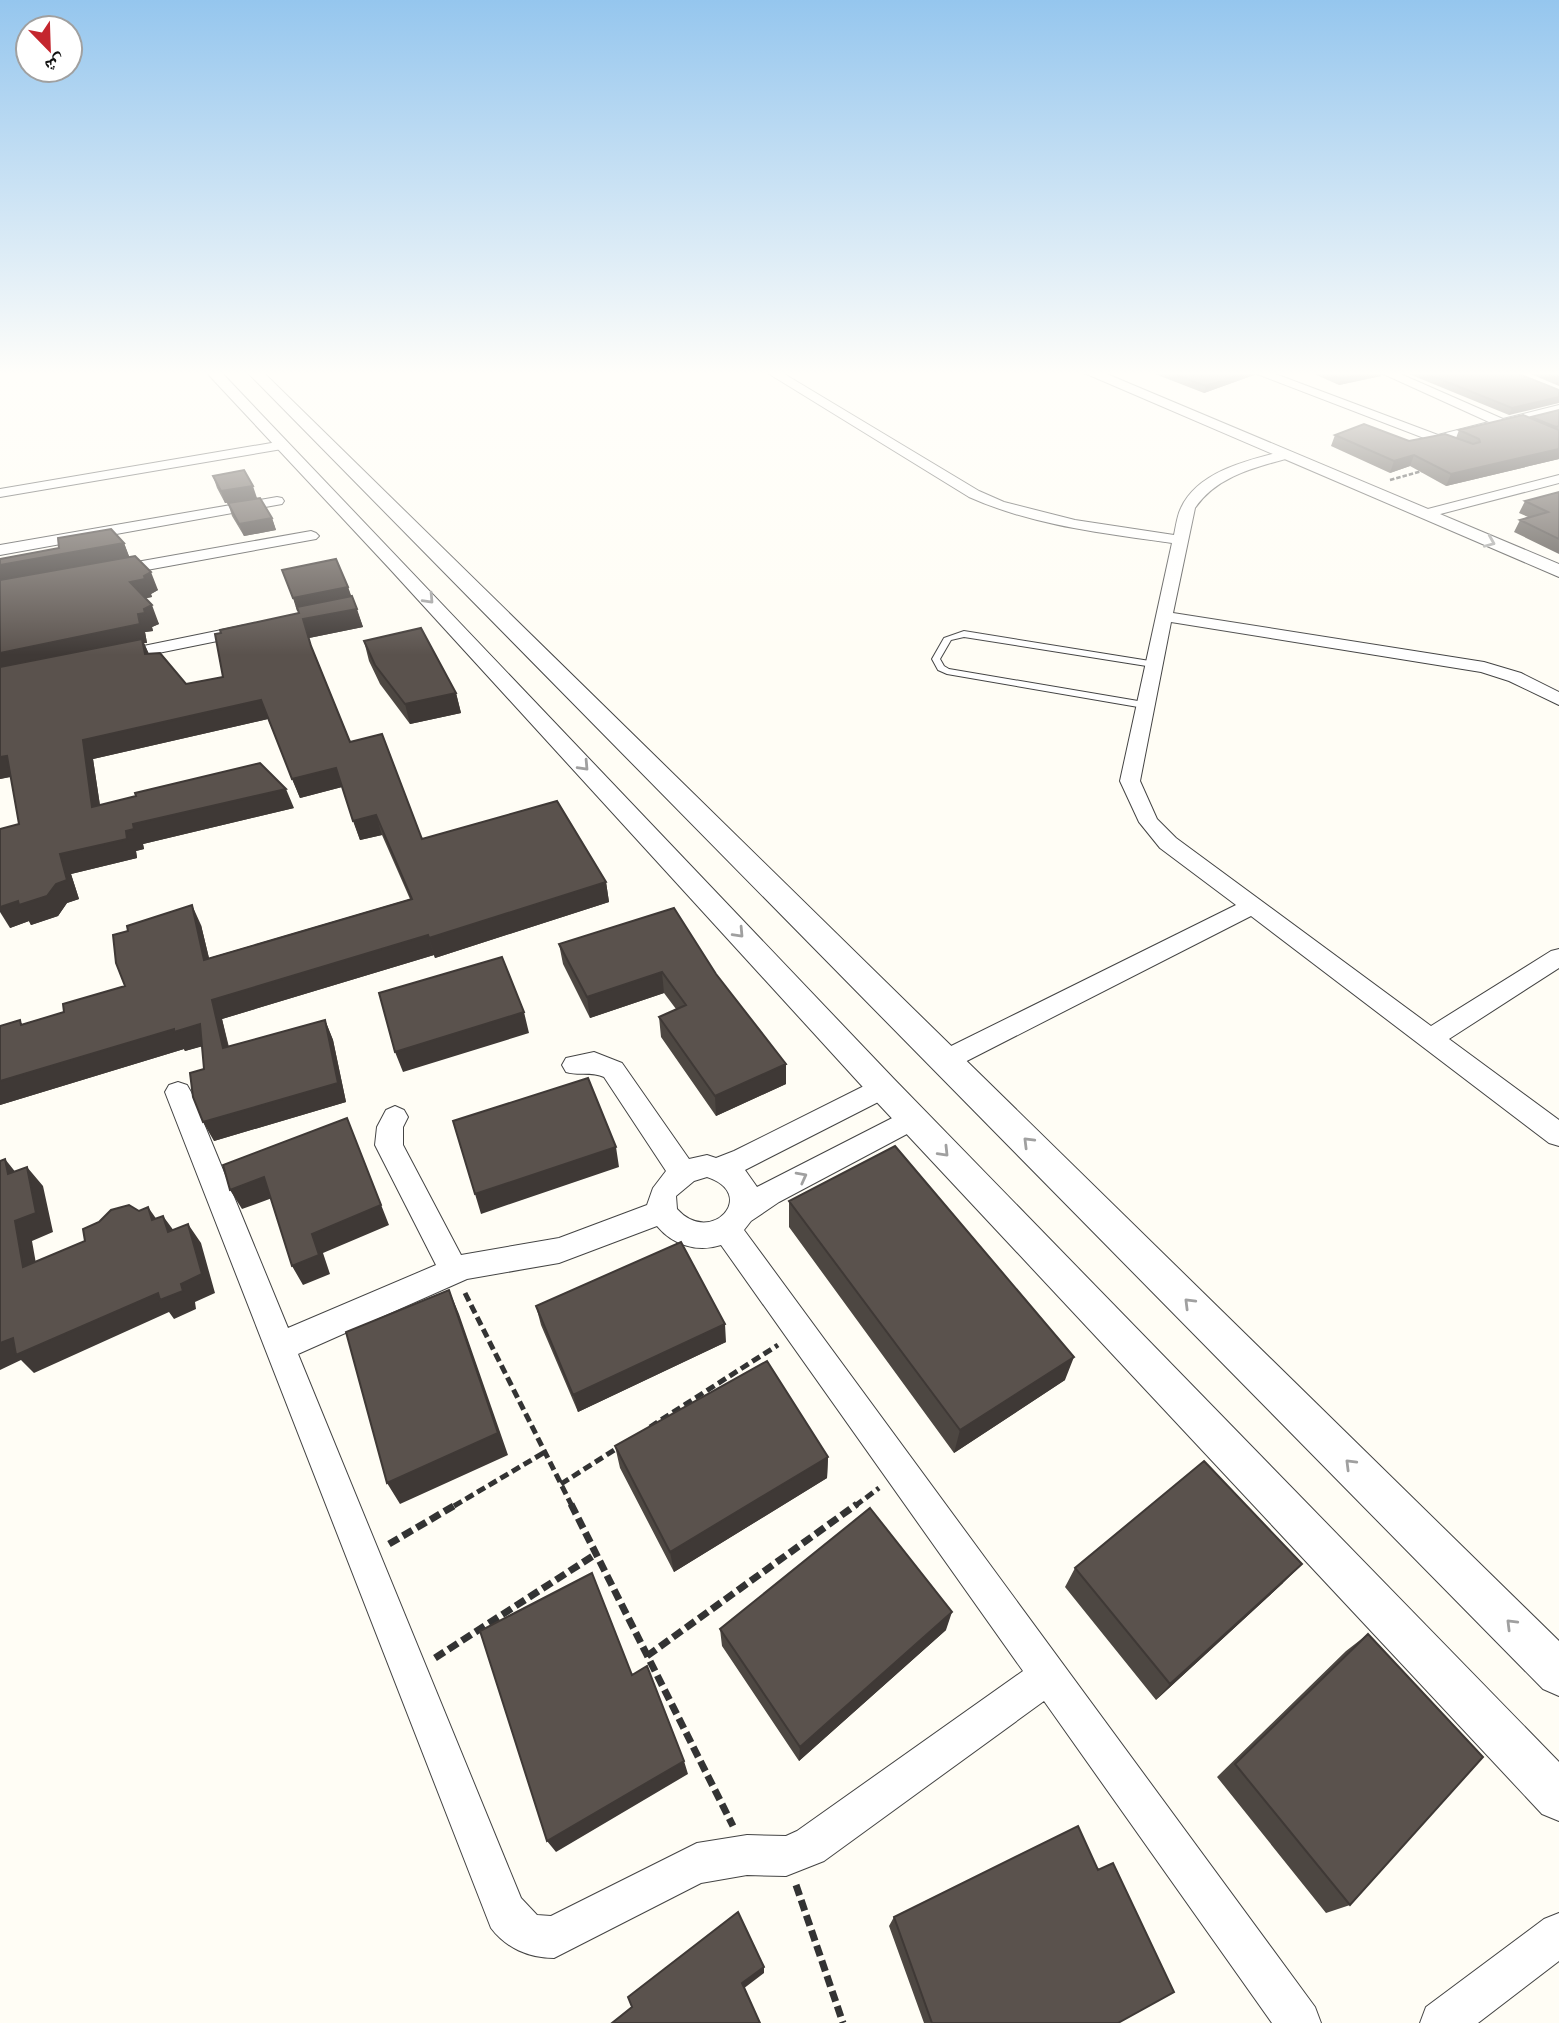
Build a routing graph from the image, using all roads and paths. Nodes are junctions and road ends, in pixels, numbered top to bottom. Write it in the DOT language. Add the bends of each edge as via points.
graph roads {
  1 [pos="157,466"];
  2 [pos="303,466"];
  3 [pos="349,466"];
  4 [pos="928,466"];
  5 [pos="1250,466"];
  6 [pos="1311,466"];
  7 [pos="1351,466"];
  8 [pos="1422,471"];
  9 [pos="1559,480"];
  10 [pos="1386,481"];
  11 [pos="0,493"];
  12 [pos="1559,494"];
  13 [pos="277,501"];
  14 [pos="1448,515"];
  15 [pos="1472,516"];
  16 [pos="311,536"];
  17 [pos="1180,540"];
  18 [pos="429,545"];
  19 [pos="0,550"];
  20 [pos="1559,553"];
  21 [pos="388,556"];
  22 [pos="1559,571"];
  23 [pos="95,575"];
  24 [pos="1163,616"];
  25 [pos="260,627"];
  26 [pos="96,661"];
  27 [pos="1153,664"];
  28 [pos="1559,699"];
  29 [pos="1144,705"];
  30 [pos="1252,906"];
  31 [pos="1559,957"];
  32 [pos="1430,1039"];
  33 [pos="946,1060"];
  34 [pos="575,1065"];
  35 [pos="883,1088"];
  36 [pos="178,1092"];
  37 [pos="395,1117"];
  38 [pos="913,1119"];
  39 [pos="1559,1135"];
  40 [pos="719,1168"];
  41 [pos="682,1172"];
  42 [pos="663,1210"];
  43 [pos="735,1221"];
  44 [pos="454,1271"];
  45 [pos="800,1331"];
  46 [pos="279,1347"];
  47 [pos="640,1433"];
  48 [pos="629,1440"];
  49 [pos="545,1452"];
  50 [pos="902,1471"];
  51 [pos="561,1484"];
  52 [pos="596,1555"];
  53 [pos="365,1559"];
  54 [pos="647,1656"];
  55 [pos="410,1673"];
  56 [pos="1559,1673"];
  57 [pos="1049,1675"];
  58 [pos="1559,1797"];
  59 [pos="747,1855"];
  60 [pos="786,1856"];
  61 [pos="1559,1934"];
  62 [pos="844,2023"];
  63 [pos="1300,2023"];
  64 [pos="1442,2023"];
  1 -- 11 [label="street"];
  2 -- 21 [label="street"];
  3 -- 18 [label="street"];
  4 -- 17 [label="street" via="974,494 1029,516"];
  5 -- 17 [label="street" via="1224,475 1195,495"];
  6 -- 14 [label="street" via="1425,514"];
  7 -- 10 [label="street"];
  8 -- 10 [label="path"];
  9 -- 14 [label="street"];
  10 -- 14 [label="street"];
  12 -- 15 [label="street"];
  13 -- 19 [label="street"];
  14 -- 15 [label="street"];
  14 -- 22 [label="street, one-way"];
  15 -- 20 [label="street"];
  16 -- 23 [label="street"];
  17 -- 24 [label="street"];
  18 -- 21 [label="street" via="418,554"];
  18 -- 33 [label="street"];
  21 -- 35 [label="street, one-way"];
  24 -- 27 [label="street"];
  24 -- 28 [label="street" via="1451,660 1515,677"];
  25 -- 26 [label="street"];
  27 -- 29 [label="street"];
  27 -- 29 [label="lane" via="964,634 948,638 936,659 947,671"];
  29 -- 30 [label="street" via="1130,780 1137,801 1168,844"];
  30 -- 32 [label="street"];
  30 -- 33 [label="street"];
  31 -- 32 [label="street"];
  32 -- 39 [label="street"];
  56 -- 33 [label="street, one-way"];
  34 -- 41 [label="street" via="594,1062 613,1070"];
  35 -- 38 [label="street"];
  35 -- 40 [label="street"];
  36 -- 46 [label="street"];
  37 -- 44 [label="street" via="389,1145"];
  43 -- 38 [label="street, one-way" via="769,1195"];
  38 -- 58 [label="street, one-way"];
  40 -- 41 [label="street" via="694,1167"];
  40 -- 43 [label="street" via="731,1173 745,1190"];
  41 -- 42 [label="street" via="665,1188"];
  42 -- 43 [label="street" via="668,1220 688,1234 701,1236"];
  42 -- 44 [label="street" via="566,1248 485,1261"];
  43 -- 45 [label="street"];
  44 -- 46 [label="street"];
  44 -- 49 [label="path"];
  45 -- 47 [label="path"];
  45 -- 50 [label="street"];
  46 -- 53 [label="street"];
  48 -- 51 [label="path"];
  49 -- 51 [label="path"];
  49 -- 53 [label="path"];
  50 -- 54 [label="path"];
  50 -- 57 [label="street"];
  51 -- 52 [label="path"];
  52 -- 54 [label="path"];
  52 -- 55 [label="path"];
  53 -- 55 [label="street"];
  54 -- 59 [label="path"];
  55 -- 59 [label="street" via="506,1913 526,1934 554,1937 697,1863"];
  57 -- 60 [label="street" via="810,1847"];
  57 -- 63 [label="street"];
  59 -- 60 [label="street"];
  60 -- 62 [label="path"];
  61 -- 64 [label="street"];
}
